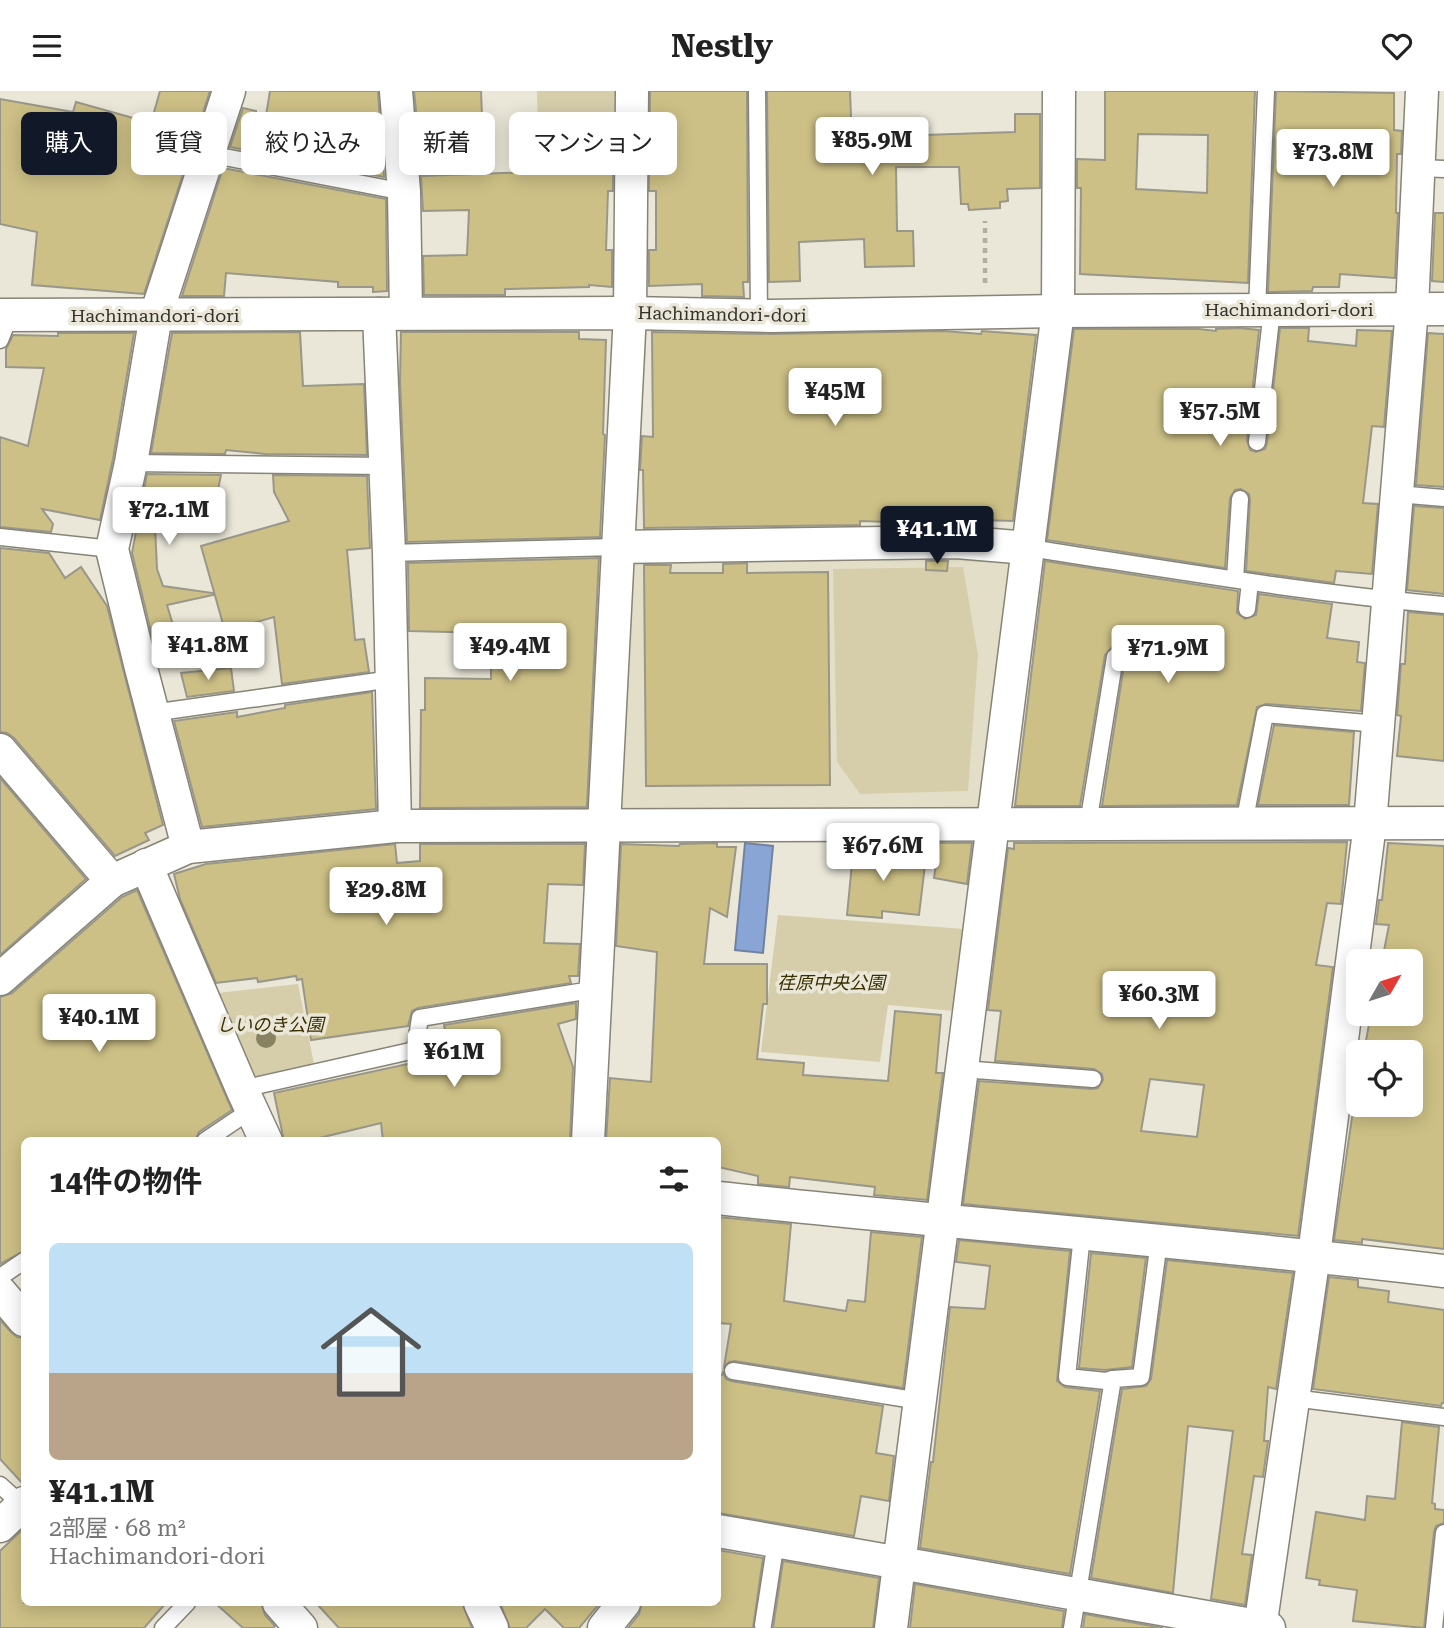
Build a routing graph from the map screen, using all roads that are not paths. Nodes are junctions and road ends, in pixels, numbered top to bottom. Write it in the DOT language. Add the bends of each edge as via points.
graph roads {
  1 [pos="229,91"];
  2 [pos="396,91"];
  3 [pos="632,91"];
  4 [pos="757,91"];
  5 [pos="1059,91"];
  6 [pos="1266,91"];
  7 [pos="1422,91"];
  8 [pos="222,112"];
  9 [pos="227,158"];
  10 [pos="1431,168"];
  11 [pos="202,175"];
  12 [pos="404,192"];
  13 [pos="1412,309"];
  14 [pos="1444,309"];
  15 [pos="1264,310"];
  16 [pos="1058,311"];
  17 [pos="393,313"];
  18 [pos="630,313"];
  19 [pos="156,315"];
  20 [pos="759,316"];
  21 [pos="3,324"];
  22 [pos="1257,442"];
  23 [pos="131,463"];
  24 [pos="386,466"];
  25 [pos="1397,494"];
  26 [pos="1444,498"];
  27 [pos="1240,499"];
  28 [pos="0,537"];
  29 [pos="617,547"];
  30 [pos="1029,548"];
  31 [pos="112,549"];
  32 [pos="389,553"];
  33 [pos="1243,580"];
  34 [pos="1388,600"];
  35 [pos="1444,605"];
  36 [pos="1247,609"];
  37 [pos="1115,657"];
  38 [pos="392,679"];
  39 [pos="152,713"];
  40 [pos="1378,724"];
  41 [pos="0,750"];
  42 [pos="994,823"];
  43 [pos="1444,823"];
  44 [pos="1088,824"];
  45 [pos="1244,824"];
  46 [pos="1370,824"];
  47 [pos="395,826"];
  48 [pos="606,827"];
  49 [pos="188,847"];
  50 [pos="146,865"];
  51 [pos="112,881"];
  52 [pos="0,979"];
  53 [pos="597,989"];
  54 [pos="962,1069"];
  55 [pos="1093,1079"];
  56 [pos="247,1100"];
  57 [pos="209,1137"];
  58 [pos="265,1137"];
  59 [pos="588,1137"];
  60 [pos="721,1198"];
  61 [pos="942,1222"];
  62 [pos="1083,1235"];
  63 [pos="1159,1241"];
  64 [pos="1314,1255"];
  65 [pos="21,1263"];
  66 [pos="1444,1271"];
  67 [pos="0,1277"];
  68 [pos="0,1292"];
  69 [pos="21,1316"];
  70 [pos="733,1371"];
  71 [pos="1113,1379"];
  72 [pos="1293,1398"];
  73 [pos="920,1401"];
  74 [pos="1444,1417"];
  75 [pos="721,1532"];
  76 [pos="1444,1533"];
  77 [pos="776,1541"];
  78 [pos="901,1564"];
  79 [pos="1077,1594"];
  80 [pos="184,1606"];
  81 [pos="282,1606"];
  82 [pos="622,1606"];
  83 [pos="763,1625"];
  84 [pos="1263,1627"];
  85 [pos="163,1628"];
  86 [pos="301,1628"];
  87 [pos="604,1628"];
  88 [pos="891,1628"];
  89 [pos="1072,1628"];
  90 [pos="1434,1628"];
  1 -- 8 [label="street"];
  2 -- 12 [label="street"];
  3 -- 18 [label="street"];
  4 -- 20 [label="lane"];
  5 -- 16 [label="street"];
  6 -- 15 [label="lane"];
  7 -- 10 [label="street"];
  9 -- 12 [label="lane"];
  10 -- 13 [label="street"];
  11 -- 19 [label="street"];
  12 -- 17 [label="street"];
  13 -- 14 [label="street, Hachimandori-dori"];
  13 -- 15 [label="street, Hachimandori-dori"];
  13 -- 25 [label="street"];
  15 -- 16 [label="street, Hachimandori-dori"];
  15 -- 22 [label="lane"];
  16 -- 20 [label="street, Hachimandori-dori"];
  16 -- 30 [label="street"];
  17 -- 18 [label="street, Hachimandori-dori"];
  17 -- 19 [label="street, Hachimandori-dori"];
  17 -- 24 [label="street"];
  18 -- 20 [label="street, Hachimandori-dori"];
  18 -- 29 [label="street"];
  19 -- 21 [label="street, Hachimandori-dori"];
  19 -- 23 [label="street"];
  23 -- 24 [label="lane"];
  23 -- 31 [label="street"];
  24 -- 32 [label="street"];
  25 -- 26 [label="lane"];
  25 -- 34 [label="street"];
  27 -- 33 [label="lane"];
  28 -- 31 [label="lane"];
  29 -- 30 [label="street" via="956,542"];
  29 -- 32 [label="lane"];
  29 -- 48 [label="street"];
  30 -- 33 [label="lane"];
  30 -- 42 [label="street"];
  31 -- 39 [label="street"];
  32 -- 38 [label="street"];
  33 -- 34 [label="lane"];
  33 -- 36 [label="lane"];
  34 -- 35 [label="lane"];
  34 -- 40 [label="street"];
  37 -- 44 [label="lane"];
  38 -- 39 [label="lane"];
  38 -- 47 [label="street"];
  39 -- 49 [label="street"];
  40 -- 45 [label="lane" via="1265,714"];
  40 -- 46 [label="street"];
  41 -- 51 [label="street"];
  42 -- 44 [label="street"];
  42 -- 48 [label="street"];
  42 -- 54 [label="street"];
  43 -- 46 [label="street"];
  44 -- 45 [label="street"];
  45 -- 46 [label="street"];
  46 -- 64 [label="street"];
  47 -- 48 [label="street"];
  47 -- 49 [label="street"];
  48 -- 53 [label="street"];
  49 -- 50 [label="street"];
  50 -- 51 [label="street"];
  50 -- 56 [label="street"];
  51 -- 52 [label="street"];
  53 -- 56 [label="lane" via="420,1018 415,1050"];
  53 -- 59 [label="street"];
  54 -- 55 [label="lane"];
  54 -- 61 [label="street"];
  56 -- 57 [label="lane"];
  56 -- 58 [label="street"];
  60 -- 61 [label="street"];
  61 -- 62 [label="street"];
  61 -- 73 [label="street"];
  62 -- 63 [label="street"];
  62 -- 71 [label="lane" via="1067,1377"];
  63 -- 64 [label="street"];
  63 -- 71 [label="lane" via="1141,1377"];
  64 -- 66 [label="street"];
  64 -- 72 [label="street"];
  65 -- 67 [label="lane"];
  68 -- 69 [label="street"];
  70 -- 73 [label="lane"];
  71 -- 79 [label="lane"];
  72 -- 74 [label="lane"];
  72 -- 84 [label="street"];
  73 -- 78 [label="street"];
  75 -- 77 [label="street"];
  76 -- 90 [label="lane"];
  77 -- 78 [label="street"];
  77 -- 83 [label="lane"];
  78 -- 79 [label="street"];
  78 -- 88 [label="street"];
  79 -- 84 [label="street"];
  79 -- 89 [label="lane"];
  80 -- 85 [label="lane"];
  81 -- 86 [label="street"];
  82 -- 87 [label="street"];
}
